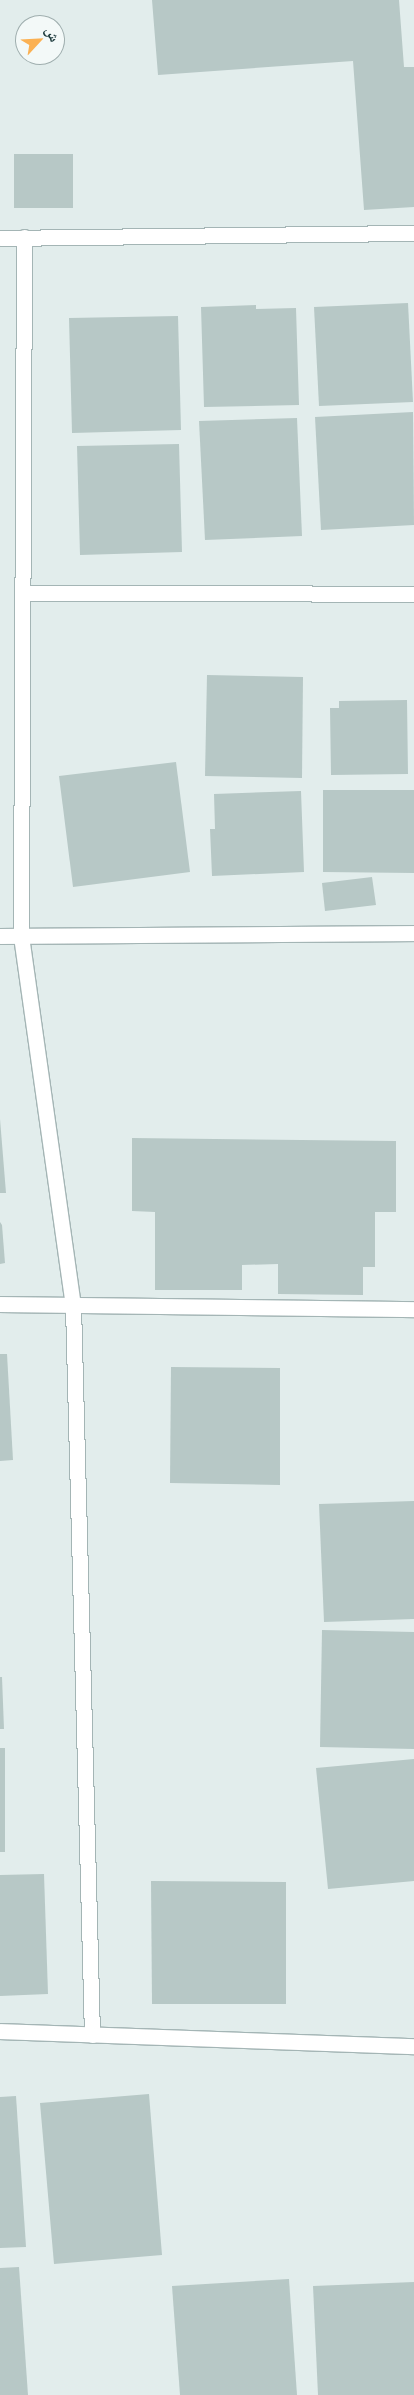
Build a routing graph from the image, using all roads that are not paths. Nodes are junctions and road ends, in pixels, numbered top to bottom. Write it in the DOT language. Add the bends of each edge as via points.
graph roads {
  1 [pos="414,233"];
  2 [pos="24,237"];
  3 [pos="0,238"];
  4 [pos="23,593"];
  5 [pos="414,594"];
  6 [pos="414,933"];
  7 [pos="0,936"];
  8 [pos="21,936"];
  9 [pos="0,1304"];
  10 [pos="73,1305"];
  11 [pos="414,1309"];
  12 [pos="0,2031"];
  13 [pos="92,2035"];
  14 [pos="414,2046"];
  1 -- 2 [label="street"];
  2 -- 3 [label="street"];
  2 -- 4 [label="street"];
  4 -- 5 [label="street"];
  4 -- 8 [label="street"];
  6 -- 8 [label="street"];
  7 -- 8 [label="street"];
  8 -- 10 [label="street"];
  9 -- 10 [label="street"];
  10 -- 11 [label="street"];
  10 -- 13 [label="street"];
  12 -- 13 [label="street"];
  13 -- 14 [label="street"];
}
